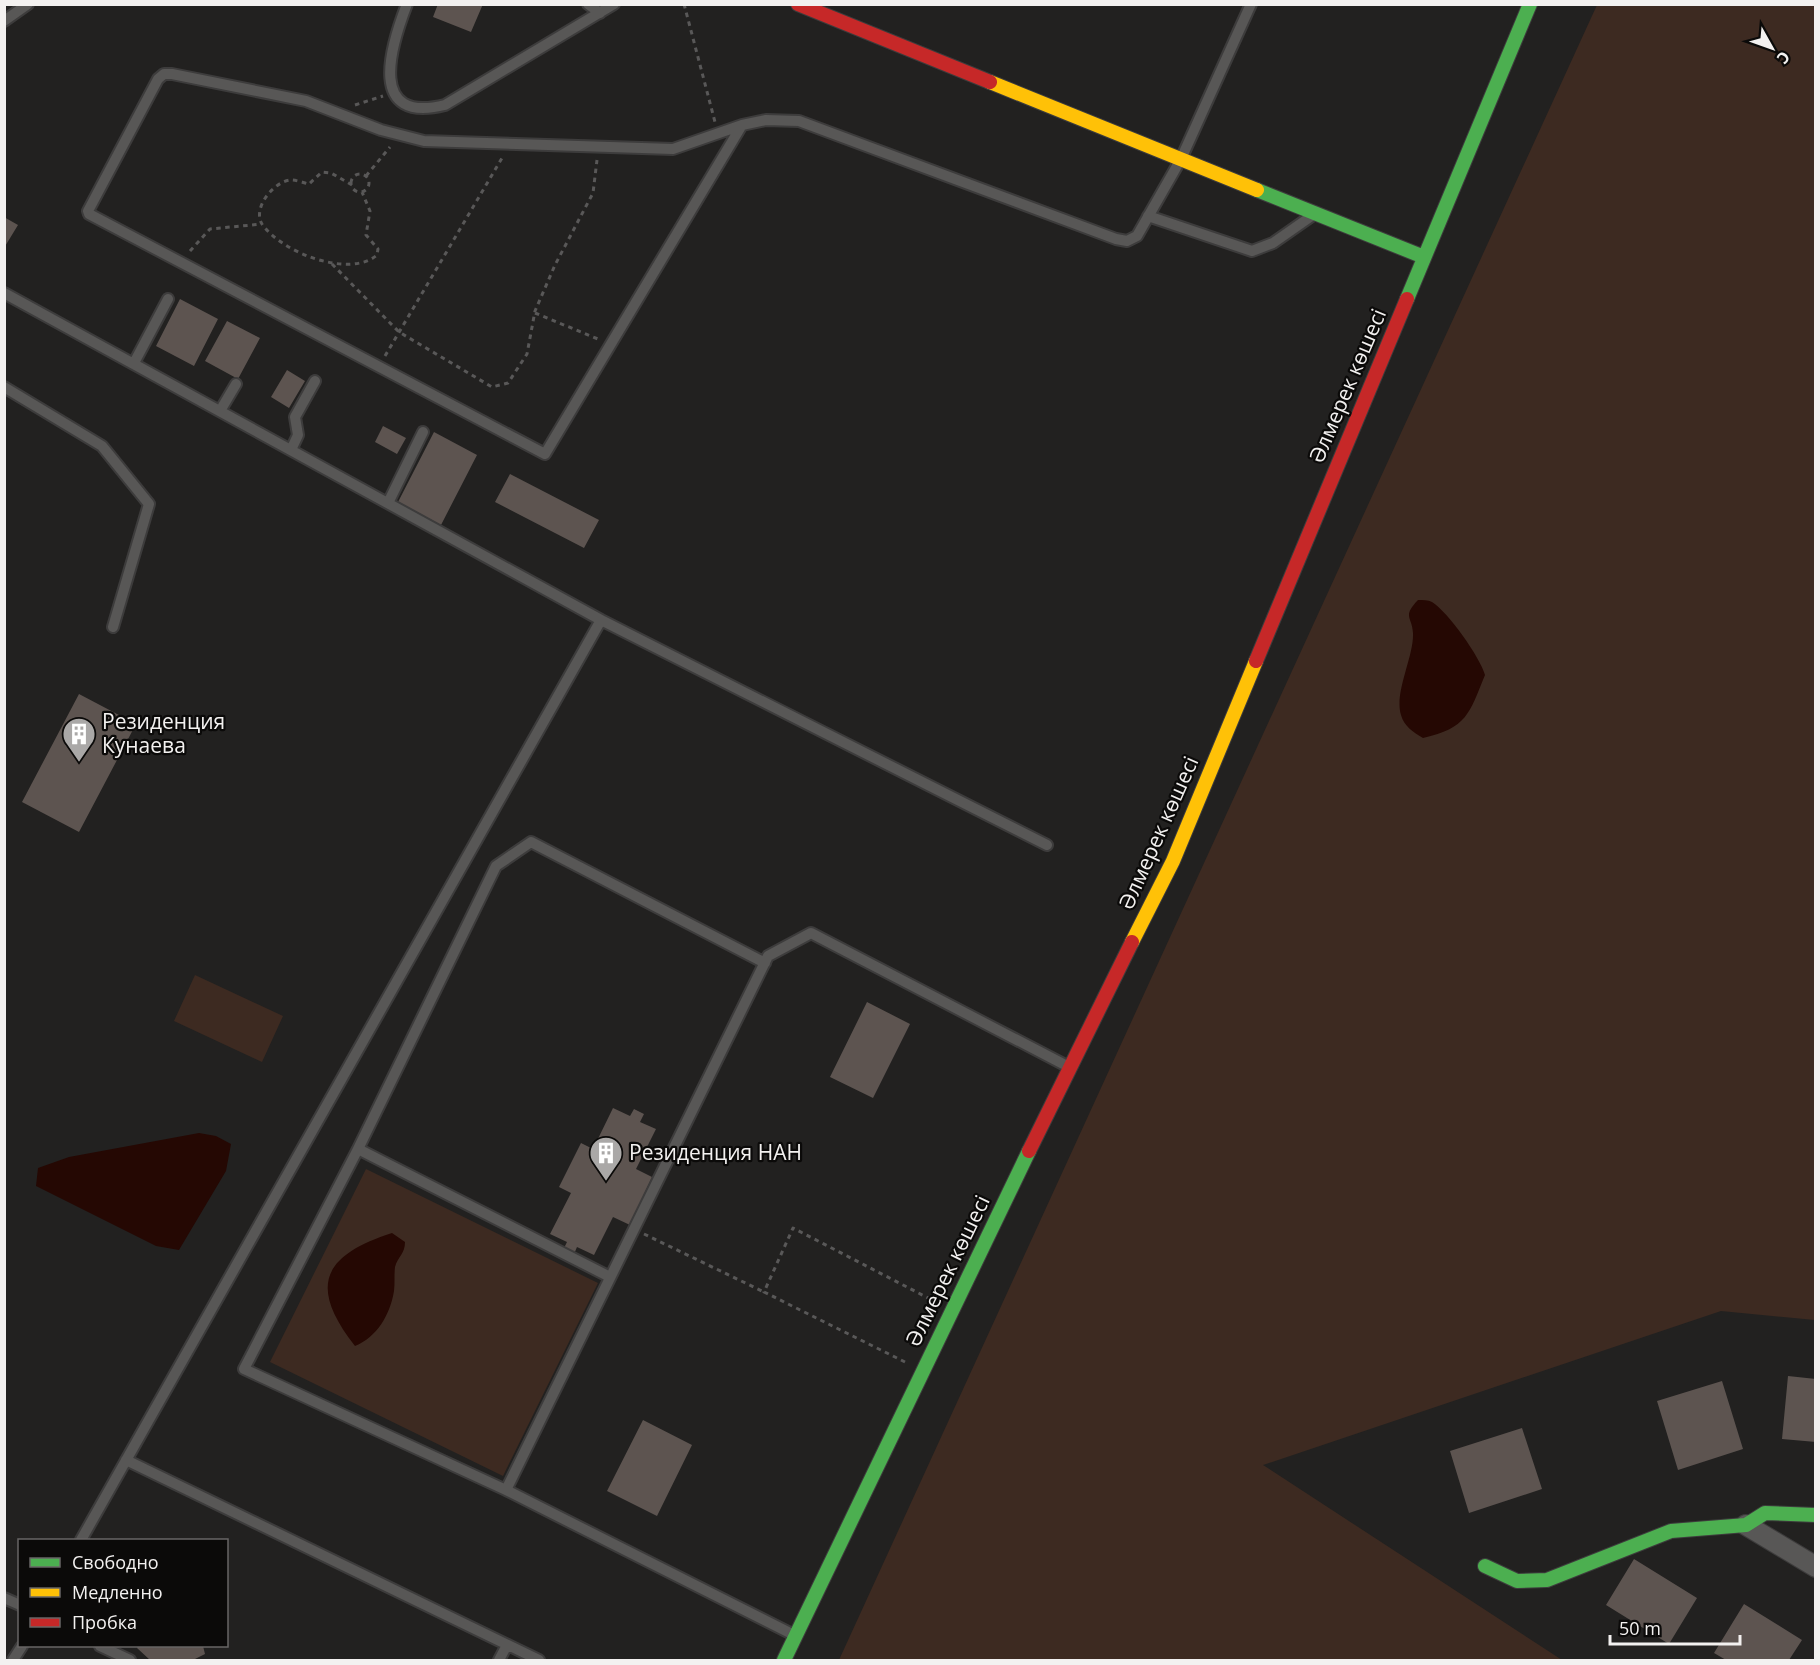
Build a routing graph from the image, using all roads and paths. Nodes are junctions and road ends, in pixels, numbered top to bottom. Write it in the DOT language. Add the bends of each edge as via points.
graph roads {
  1 [pos="28,4"];
  2 [pos="407,4"];
  3 [pos="588,4"];
  4 [pos="614,4"];
  5 [pos="684,4"];
  6 [pos="798,4"];
  7 [pos="1251,4"];
  8 [pos="1530,4"];
  9 [pos="600,13"];
  10 [pos="4,21"];
  11 [pos="393,93"];
  12 [pos="335,112"];
  13 [pos="742,124"];
  14 [pos="719,134"];
  15 [pos="400,135"];
  16 [pos="510,144"];
  17 [pos="598,146"];
  18 [pos="1181,159"];
  19 [pos="366,176"];
  20 [pos="352,185"];
  21 [pos="362,192"];
  22 [pos="1316,213"];
  23 [pos="1148,216"];
  24 [pos="262,224"];
  25 [pos="1424,257"];
  26 [pos="181,262"];
  27 [pos="332,264"];
  28 [pos="4,292"];
  29 [pos="168,299"];
  30 [pos="534,313"];
  31 [pos="399,332"];
  32 [pos="611,344"];
  33 [pos="134,363"];
  34 [pos="379,366"];
  35 [pos="315,381"];
  36 [pos="236,384"];
  37 [pos="4,387"];
  38 [pos="220,411"];
  39 [pos="423,432"];
  40 [pos="291,450"];
  41 [pos="388,503"];
  42 [pos="601,620"];
  43 [pos="113,627"];
  44 [pos="1047,845"];
  45 [pos="765,963"];
  46 [pos="1070,1067"];
  47 [pos="358,1149"];
  48 [pos="633,1229"];
  49 [pos="610,1277"];
  50 [pos="764,1292"];
  51 [pos="952,1311"];
  52 [pos="923,1372"];
  53 [pos="126,1460"];
  54 [pos="506,1490"];
  55 [pos="1815,1515"];
  56 [pos="1746,1526"];
  57 [pos="82,1539"];
  58 [pos="1485,1566"];
  59 [pos="1815,1567"];
  60 [pos="4,1598"];
  61 [pos="18,1604"];
  62 [pos="796,1636"];
  63 [pos="507,1645"];
  64 [pos="21,1647"];
  65 [pos="102,1647"];
  66 [pos="13,1660"];
  67 [pos="130,1660"];
  68 [pos="499,1660"];
  69 [pos="539,1660"];
  70 [pos="784,1660"];
  1 -- 10 [label="lane"];
  2 -- 11 [label="lane" via="389,62"];
  3 -- 9 [label="lane"];
  4 -- 9 [label="lane"];
  5 -- 14 [label="path"];
  6 -- 18 [label="street"];
  7 -- 18 [label="lane"];
  8 -- 25 [label="street, Әлмерек көшесі"];
  9 -- 11 [label="lane" via="446,105 415,108"];
  11 -- 12 [label="path"];
  12 -- 15 [label="lane"];
  12 -- 26 [label="lane" via="306,101 172,74 158,79 88,211"];
  13 -- 14 [label="lane"];
  13 -- 23 [label="lane" via="799,121 1116,239 1127,241 1137,236"];
  13 -- 32 [label="lane"];
  14 -- 17 [label="lane" via="673,149"];
  15 -- 16 [label="lane" via="424,141"];
  15 -- 19 [label="path"];
  16 -- 17 [label="lane"];
  16 -- 31 [label="path"];
  17 -- 30 [label="path" via="593,193"];
  18 -- 22 [label="street"];
  18 -- 23 [label="lane"];
  19 -- 20 [label="path" via="357,175"];
  19 -- 21 [label="path" via="370,185"];
  20 -- 21 [label="path" via="354,191"];
  20 -- 24 [label="path" via="322,172 309,184 290,180 264,199 259,214"];
  21 -- 27 [label="path" via="370,211 366,234 378,249 377,255 360,264"];
  22 -- 23 [label="lane" via="1274,243 1252,251"];
  22 -- 25 [label="street"];
  24 -- 26 [label="path" via="210,229"];
  24 -- 27 [label="path" via="306,255"];
  25 -- 46 [label="street, Әлмерек көшесі" via="1173,861"];
  26 -- 34 [label="lane"];
  27 -- 31 [label="path"];
  28 -- 33 [label="lane"];
  29 -- 33 [label="lane"];
  30 -- 31 [label="path" via="527,354 508,382 492,387"];
  30 -- 32 [label="path"];
  31 -- 34 [label="path"];
  32 -- 34 [label="lane" via="545,454"];
  33 -- 38 [label="lane"];
  35 -- 40 [label="lane" via="295,417 298,435"];
  36 -- 38 [label="lane"];
  37 -- 43 [label="lane" via="102,446 149,504"];
  38 -- 40 [label="lane"];
  39 -- 41 [label="lane"];
  40 -- 41 [label="lane"];
  41 -- 42 [label="lane"];
  42 -- 44 [label="lane"];
  42 -- 53 [label="lane"];
  45 -- 46 [label="lane" via="768,956 811,933"];
  45 -- 47 [label="lane" via="531,842 496,866"];
  45 -- 48 [label="lane"];
  46 -- 51 [label="street, Әлмерек көшесі"];
  47 -- 49 [label="lane"];
  47 -- 54 [label="lane" via="244,1369"];
  48 -- 49 [label="lane"];
  48 -- 50 [label="path"];
  49 -- 54 [label="lane"];
  50 -- 51 [label="path" via="793,1228"];
  50 -- 52 [label="path"];
  51 -- 52 [label="street, Әлмерек көшесі"];
  52 -- 62 [label="street, Әлмерек көшесі"];
  53 -- 57 [label="lane"];
  53 -- 63 [label="lane"];
  54 -- 62 [label="lane"];
  55 -- 56 [label="street" via="1765,1513"];
  56 -- 58 [label="street" via="1671,1531 1546,1580 1517,1581"];
  56 -- 59 [label="street"];
  60 -- 61 [label="lane"];
  62 -- 70 [label="street, Әлмерек көшесі"];
  63 -- 68 [label="lane"];
  63 -- 69 [label="lane"];
  64 -- 66 [label="lane"];
  65 -- 67 [label="lane"];
}
